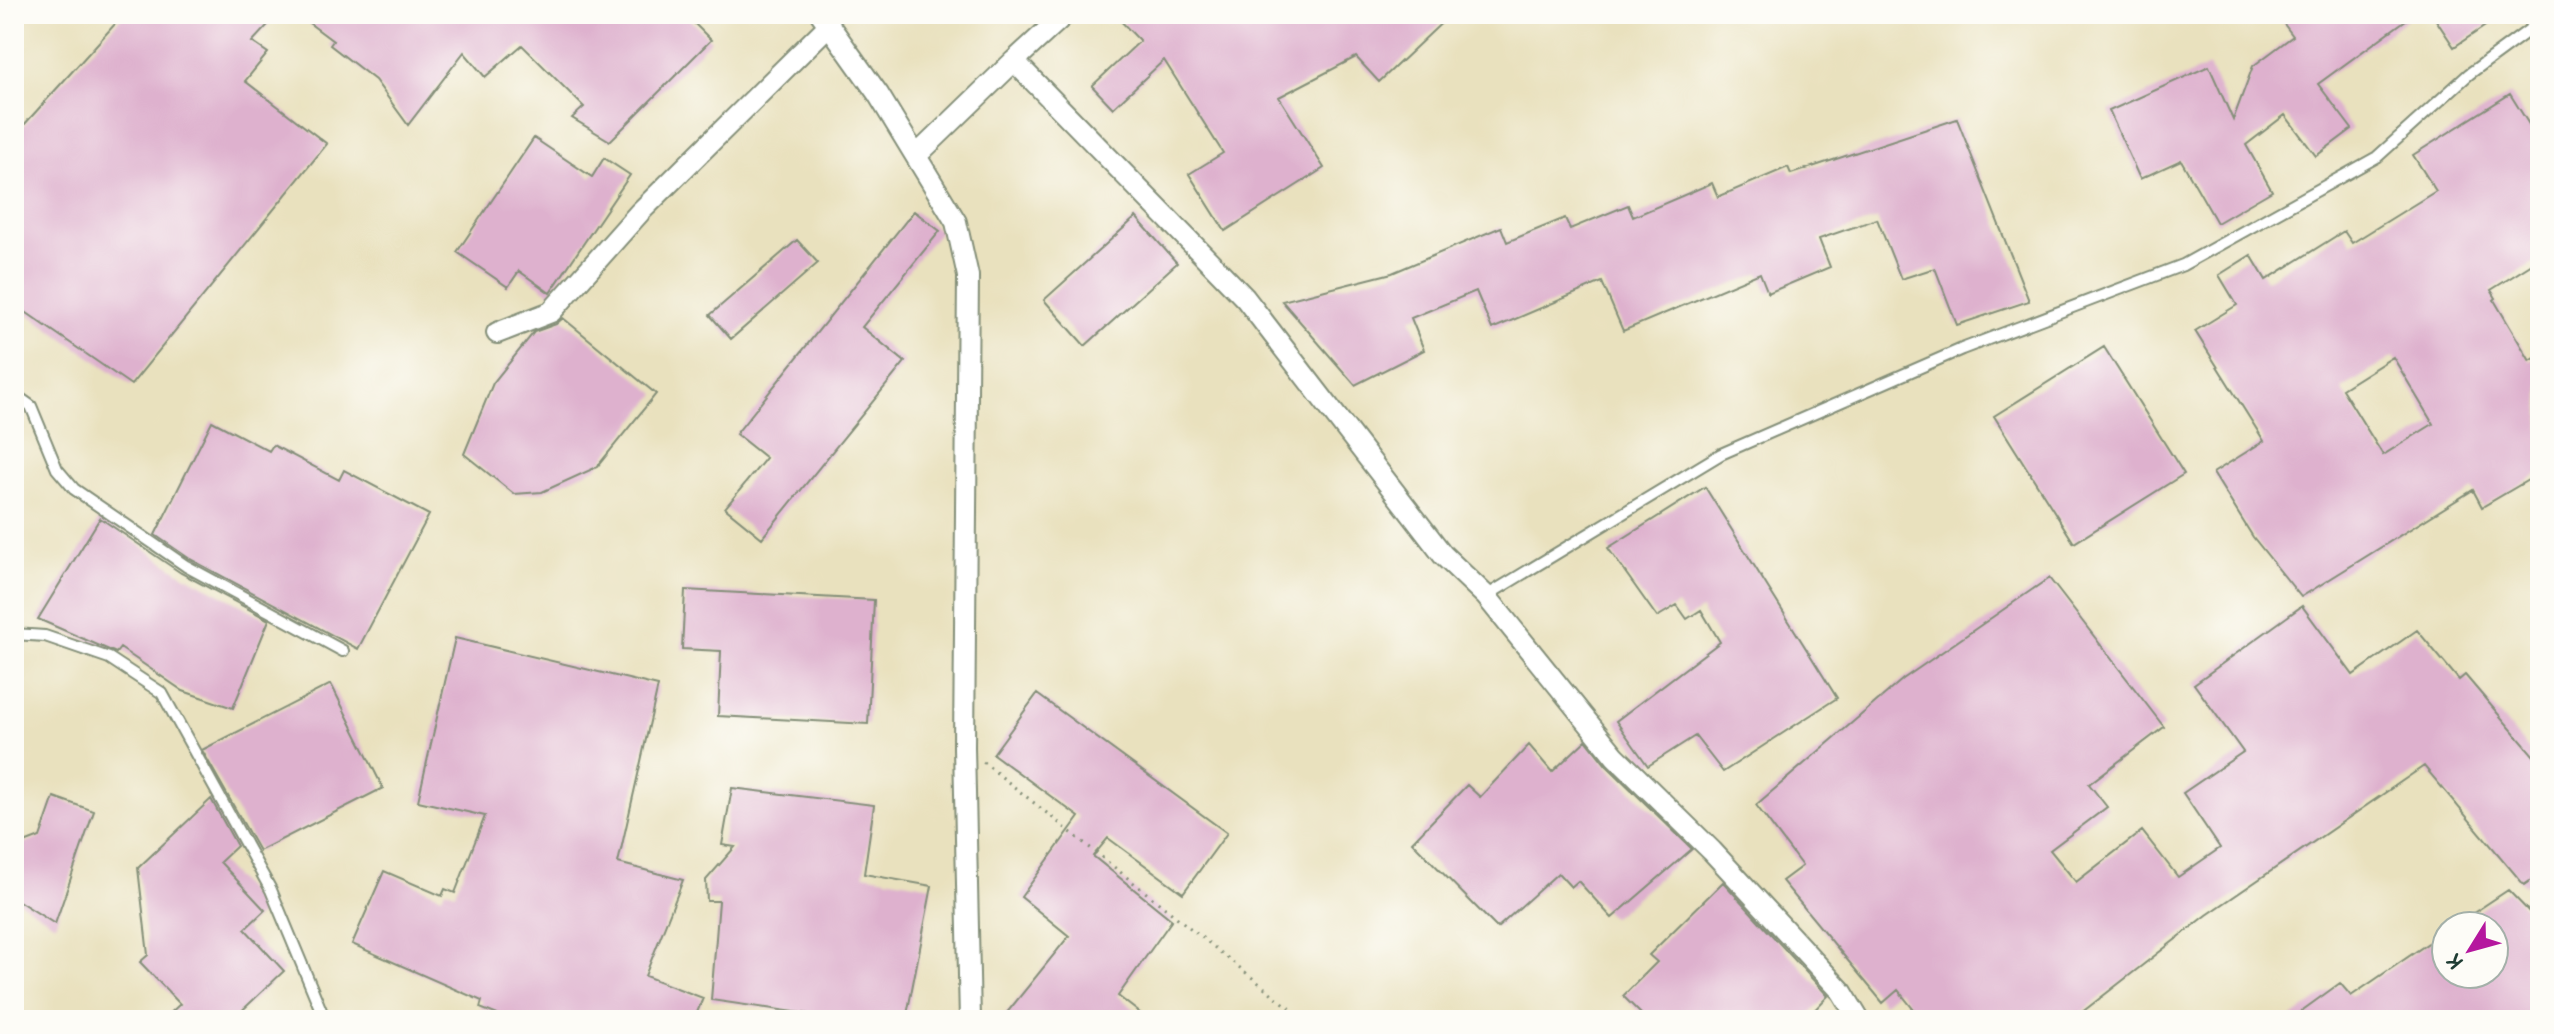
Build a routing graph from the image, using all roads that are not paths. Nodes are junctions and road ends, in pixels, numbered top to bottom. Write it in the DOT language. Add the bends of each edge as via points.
graph roads {
  1 [pos="1065,14"];
  2 [pos="826,19"];
  3 [pos="2536,25"];
  4 [pos="2540,47"];
  5 [pos="1014,61"];
  6 [pos="916,156"];
  7 [pos="497,333"];
  8 [pos="14,394"];
  9 [pos="1486,596"];
  10 [pos="14,634"];
  11 [pos="343,651"];
  12 [pos="325,1020"];
  13 [pos="970,1020"];
  14 [pos="1859,1020"];
  1 -- 5 [label="street"];
  2 -- 6 [label="street"];
  2 -- 7 [label="street" via="551,312"];
  3 -- 4 [label="lane"];
  3 -- 9 [label="lane" via="2469,74 2377,157 2183,265 1962,349 1721,454"];
  5 -- 6 [label="street"];
  5 -- 9 [label="street" via="1245,298 1443,555"];
  6 -- 13 [label="street" via="956,222 968,276 964,747"];
  8 -- 11 [label="lane" via="31,406 57,469 74,489 186,566"];
  9 -- 14 [label="street" via="1615,756 1712,851 1842,992"];
  10 -- 12 [label="lane" via="45,636 109,658 162,693 271,890"];
}
